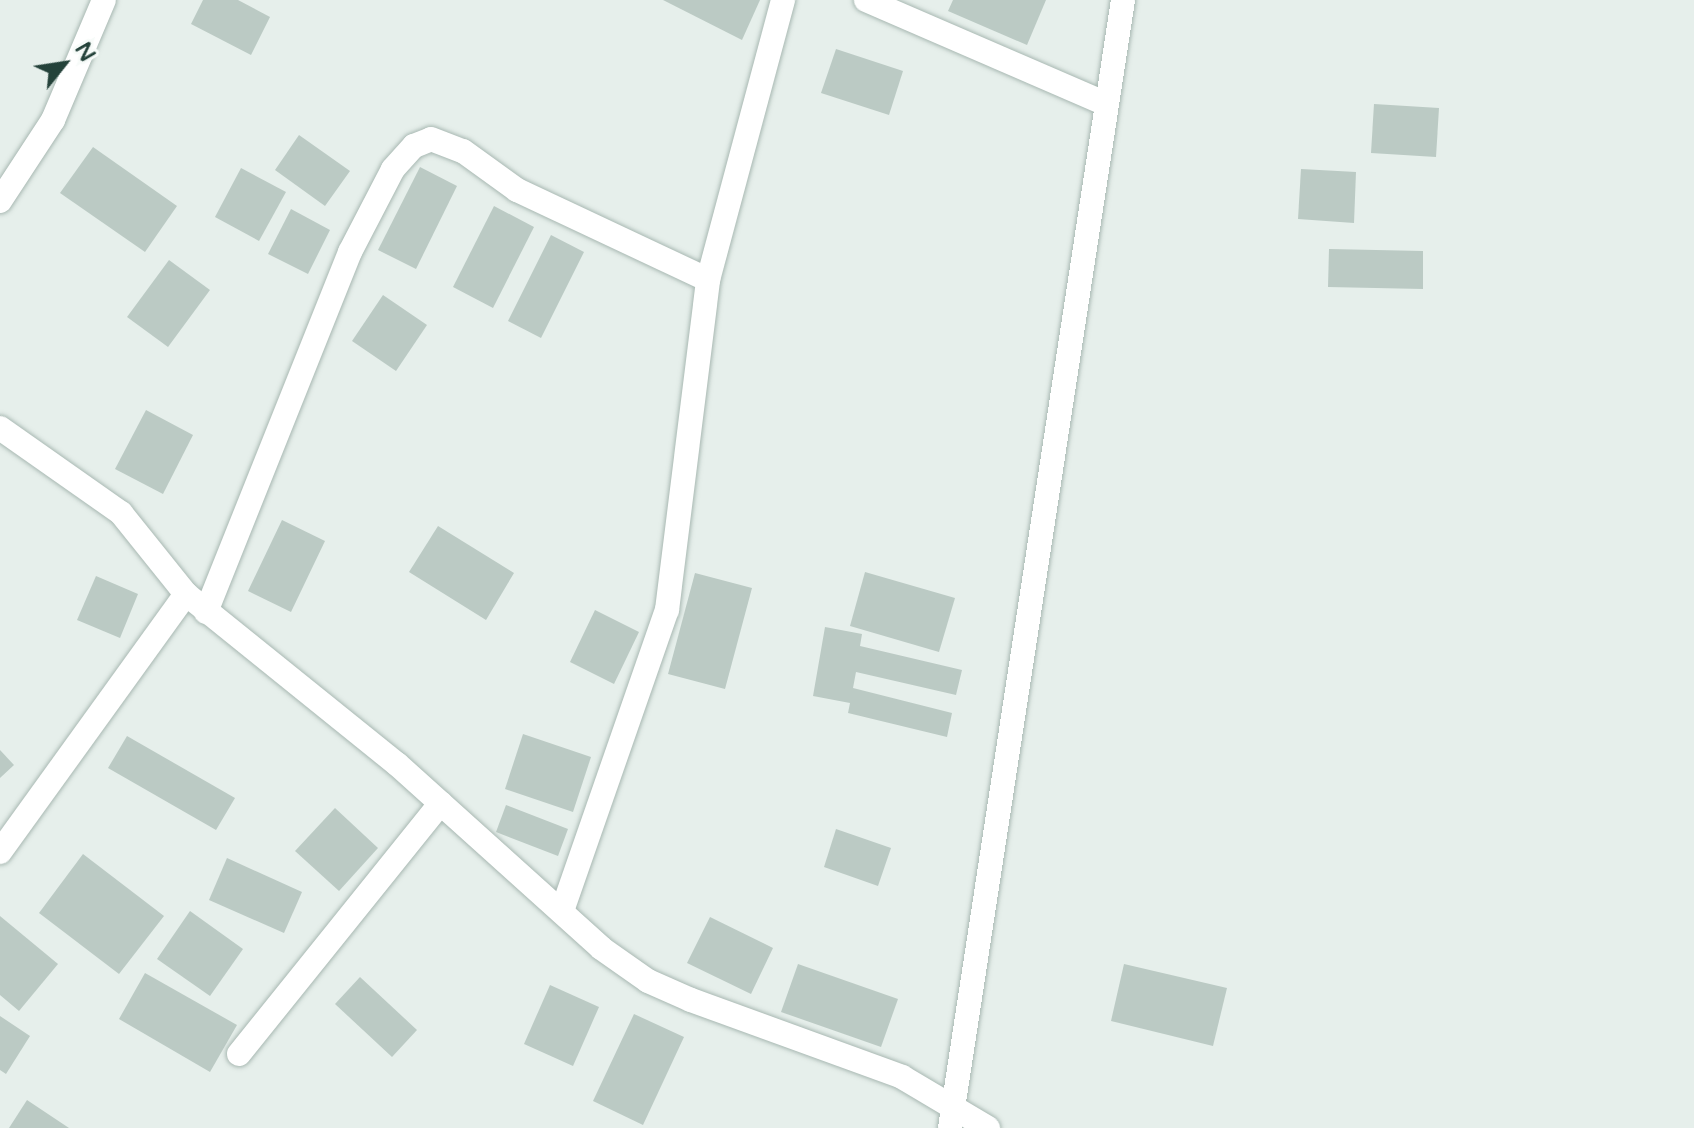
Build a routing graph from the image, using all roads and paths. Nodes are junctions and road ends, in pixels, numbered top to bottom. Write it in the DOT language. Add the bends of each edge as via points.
graph roads {
  1 [pos="104,0"];
  2 [pos="783,0"];
  3 [pos="866,0"];
  4 [pos="1123,0"];
  5 [pos="1104,103"];
  6 [pos="0,201"];
  7 [pos="708,280"];
  8 [pos="0,428"];
  9 [pos="186,594"];
  10 [pos="206,612"];
  11 [pos="441,803"];
  12 [pos="0,852"];
  13 [pos="562,911"];
  14 [pos="239,1054"];
  15 [pos="952,1118"];
  16 [pos="988,1128"];
  1 -- 6 [label="street" via="53,120"];
  2 -- 7 [label="street"];
  3 -- 5 [label="street"];
  4 -- 5 [label="street"];
  5 -- 15 [label="street"];
  7 -- 10 [label="street" via="517,190 463,151 431,139 414,146 393,169 350,252"];
  7 -- 13 [label="street" via="667,610"];
  8 -- 9 [label="street" via="121,513"];
  9 -- 10 [label="street"];
  9 -- 12 [label="street"];
  10 -- 11 [label="street"];
  11 -- 13 [label="street"];
  11 -- 14 [label="street"];
  13 -- 15 [label="street" via="601,948 648,981 902,1077"];
  15 -- 16 [label="street"];
}
